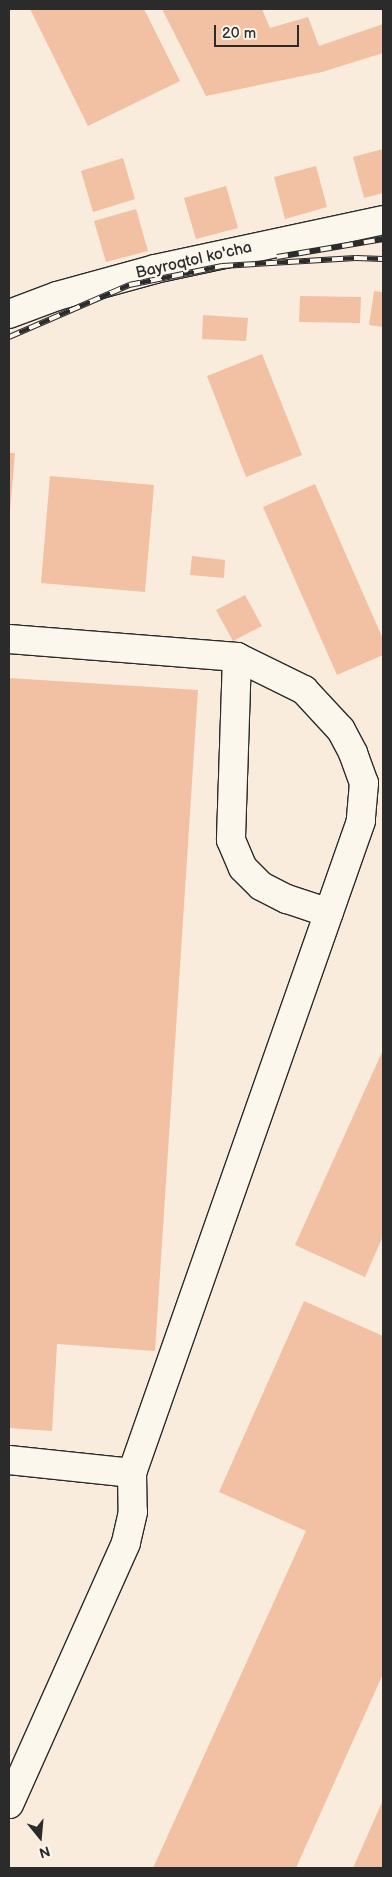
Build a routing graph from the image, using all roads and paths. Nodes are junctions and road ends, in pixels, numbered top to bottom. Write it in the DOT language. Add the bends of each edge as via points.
graph roads {
  1 [pos="383,220"];
  2 [pos="9,314"];
  3 [pos="9,639"];
  4 [pos="237,657"];
  5 [pos="329,913"];
  6 [pos="9,1460"];
  7 [pos="132,1473"];
  8 [pos="21,1747"];
  9 [pos="9,1804"];
  1 -- 2 [label="street, Bayroqtol ko'cha" via="155,269 57,296"];
  3 -- 4 [label="street"];
  4 -- 5 [label="street" via="230,840 244,868 261,886"];
  4 -- 5 [label="street" via="304,690 341,730 364,783 361,821"];
  5 -- 7 [label="street"];
  6 -- 7 [label="street"];
  7 -- 8 [label="street" via="133,1512 126,1542"];
  8 -- 9 [label="street"];
}
